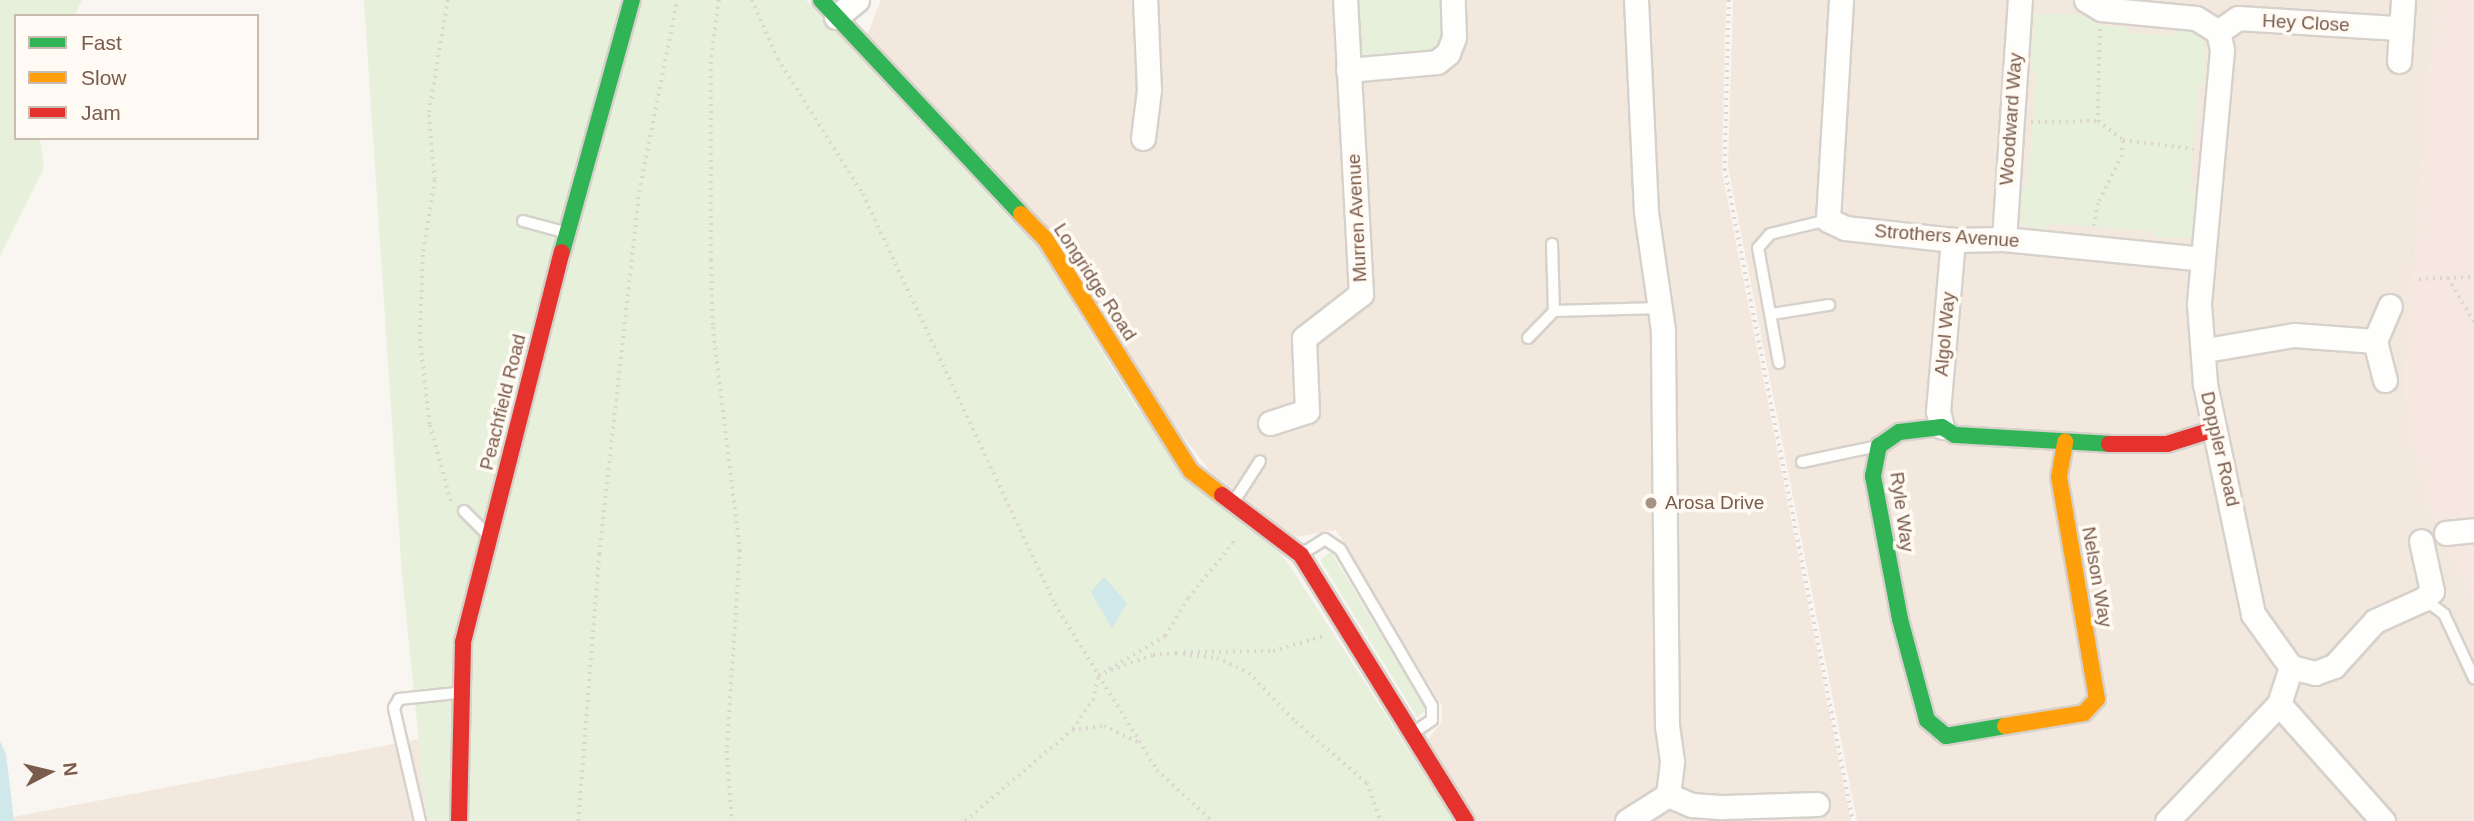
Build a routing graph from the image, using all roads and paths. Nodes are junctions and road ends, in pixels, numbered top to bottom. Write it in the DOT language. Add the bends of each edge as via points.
graph roads {
  1 [pos="448,0"];
  2 [pos="632,0"];
  3 [pos="677,0"];
  4 [pos="719,0"];
  5 [pos="752,0"];
  6 [pos="857,0"];
  7 [pos="1144,0"];
  8 [pos="1345,0"];
  9 [pos="1453,0"];
  10 [pos="1636,0"];
  11 [pos="1729,0"];
  12 [pos="1841,0"];
  13 [pos="2021,0"];
  14 [pos="2403,0"];
  15 [pos="2094,5"];
  16 [pos="828,9"];
  17 [pos="2399,28"];
  18 [pos="2218,32"];
  19 [pos="2399,61"];
  20 [pos="1348,70"];
  21 [pos="2011,121"];
  22 [pos="2098,121"];
  23 [pos="1143,138"];
  24 [pos="2123,140"];
  25 [pos="2213,151"];
  26 [pos="1828,220"];
  27 [pos="523,221"];
  28 [pos="567,233"];
  29 [pos="2004,239"];
  30 [pos="1953,240"];
  31 [pos="1552,244"];
  32 [pos="2091,247"];
  33 [pos="2203,259"];
  34 [pos="2474,277"];
  35 [pos="2448,278"];
  36 [pos="2419,279"];
  37 [pos="1829,305"];
  38 [pos="2390,306"];
  39 [pos="1660,308"];
  40 [pos="1554,311"];
  41 [pos="1772,314"];
  42 [pos="2474,322"];
  43 [pos="1528,338"];
  44 [pos="2375,341"];
  45 [pos="2206,350"];
  46 [pos="1779,363"];
  47 [pos="2385,380"];
  48 [pos="1270,423"];
  49 [pos="1942,427"];
  50 [pos="2215,429"];
  51 [pos="2065,443"];
  52 [pos="1880,446"];
  53 [pos="1260,461"];
  54 [pos="1802,462"];
  55 [pos="1232,504"];
  56 [pos="458,509"];
  57 [pos="1233,529"];
  58 [pos="2474,530"];
  59 [pos="2446,533"];
  60 [pos="490,537"];
  61 [pos="2421,541"];
  62 [pos="1301,555"];
  63 [pos="2424,599"];
  64 [pos="1346,627"];
  65 [pos="1175,653"];
  66 [pos="2291,667"];
  67 [pos="1098,676"];
  68 [pos="2474,678"];
  69 [pos="464,692"];
  70 [pos="2279,704"];
  71 [pos="2084,713"];
  72 [pos="1072,730"];
  73 [pos="1414,732"];
  74 [pos="1140,743"];
  75 [pos="1668,795"];
  76 [pos="1817,804"];
  77 [pos="419,821"];
  78 [pos="459,821"];
  79 [pos="578,821"];
  80 [pos="732,821"];
  81 [pos="965,821"];
  82 [pos="1212,821"];
  83 [pos="1381,821"];
  84 [pos="1466,821"];
  85 [pos="1627,821"];
  86 [pos="1853,821"];
  87 [pos="2168,821"];
  88 [pos="2383,821"];
  1 -- 56 [label="path" via="429,115 435,180 423,255 420,339 430,425"];
  2 -- 28 [label="street, Peachfield Road"];
  3 -- 79 [label="path" via="639,192 599,554"];
  4 -- 80 [label="path" via="711,62 711,260 719,389 740,550 727,751"];
  5 -- 67 [label="path" via="778,59 863,194 1055,604"];
  6 -- 16 [label="street"];
  7 -- 23 [label="street" via="1149,90"];
  8 -- 20 [label="street, Murren Avenue"];
  9 -- 20 [label="street" via="1454,37 1448,53 1437,62"];
  10 -- 39 [label="street" via="1646,212"];
  11 -- 86 [label="path" via="1724,169"];
  12 -- 26 [label="street"];
  13 -- 21 [label="street, Woodward Way"];
  14 -- 17 [label="street"];
  15 -- 18 [label="street" via="2196,18"];
  15 -- 22 [label="path"];
  16 -- 55 [label="street, Longridge Road" via="1046,240 1191,471"];
  17 -- 18 [label="street, Hey Close" via="2238,18"];
  17 -- 19 [label="street"];
  18 -- 25 [label="street, Doppler Road" via="2222,50"];
  20 -- 48 [label="street, Murren Avenue" via="1361,294 1304,338 1307,411"];
  21 -- 22 [label="path"];
  21 -- 29 [label="street, Woodward Way"];
  22 -- 24 [label="path"];
  24 -- 25 [label="path"];
  24 -- 32 [label="path" via="2122,157 2099,201"];
  25 -- 33 [label="street, Doppler Road"];
  26 -- 30 [label="street, Strothers Avenue" via="1845,228"];
  26 -- 41 [label="lane" via="1770,234 1760,244 1757,256"];
  27 -- 28 [label="lane"];
  28 -- 60 [label="street, Peachfield Road"];
  29 -- 30 [label="street, Strothers Avenue"];
  29 -- 32 [label="street, Strothers Avenue"];
  30 -- 49 [label="street, Algol Way" via="1938,411"];
  31 -- 40 [label="lane"];
  32 -- 33 [label="street, Strothers Avenue"];
  33 -- 45 [label="street, Doppler Road" via="2199,304"];
  34 -- 35 [label="path"];
  35 -- 36 [label="path"];
  35 -- 42 [label="path"];
  37 -- 41 [label="lane"];
  38 -- 44 [label="street"];
  39 -- 40 [label="lane"];
  39 -- 75 [label="street" via="1672,761"];
  40 -- 43 [label="lane"];
  41 -- 46 [label="lane"];
  44 -- 45 [label="street" via="2294,335"];
  44 -- 47 [label="street"];
  45 -- 50 [label="street, Doppler Road" via="2205,384"];
  49 -- 51 [label="street, Ryle Way" via="1955,435"];
  49 -- 52 [label="street, Ryle Way" via="1899,432"];
  50 -- 51 [label="street, Ryle Way" via="2166,444"];
  50 -- 66 [label="street, Doppler Road" via="2253,614"];
  51 -- 71 [label="street, Nelson Way" via="2059,477 2097,699"];
  52 -- 54 [label="lane"];
  52 -- 71 [label="street, Ryle Way" via="1872,476 1927,720 1946,736"];
  53 -- 55 [label="lane"];
  55 -- 62 [label="street, Longridge Road"];
  56 -- 60 [label="lane"];
  57 -- 67 [label="path" via="1233,543 1188,598 1165,636"];
  58 -- 59 [label="street"];
  60 -- 69 [label="street, Peachfield Road" via="463,642"];
  61 -- 63 [label="street" via="2431,569 2432,591"];
  62 -- 64 [label="street, Longridge Road"];
  62 -- 73 [label="lane" via="1311,544 1325,539 1340,549 1432,706 1432,720"];
  63 -- 66 [label="street" via="2375,621 2334,666 2315,673"];
  63 -- 68 [label="lane" via="2444,614"];
  64 -- 65 [label="path" via="1273,651"];
  64 -- 73 [label="street, Longridge Road"];
  65 -- 67 [label="path" via="1153,655"];
  65 -- 83 [label="path" via="1217,657 1249,673 1296,722 1367,783"];
  66 -- 70 [label="street"];
  67 -- 72 [label="path" via="1094,699"];
  67 -- 74 [label="path"];
  69 -- 77 [label="lane" via="399,699 394,708"];
  69 -- 78 [label="street, Peachfield Road"];
  70 -- 87 [label="street"];
  70 -- 88 [label="street"];
  72 -- 74 [label="path" via="1104,726"];
  72 -- 81 [label="path"];
  73 -- 84 [label="street, Longridge Road"];
  74 -- 82 [label="path" via="1157,770"];
  75 -- 76 [label="street" via="1692,805 1723,807"];
  75 -- 85 [label="street"];
}
